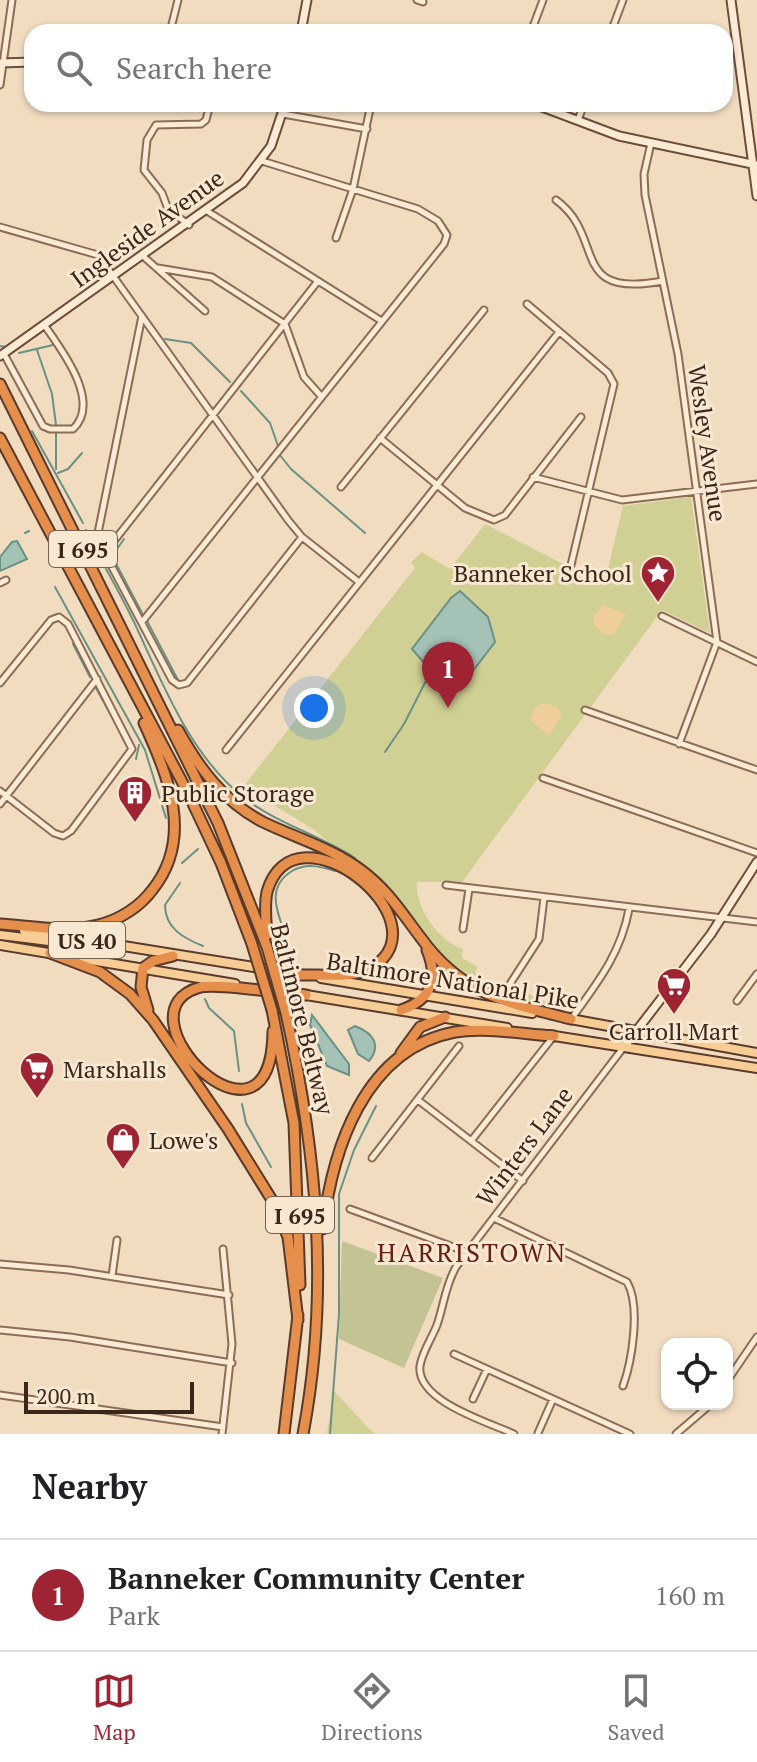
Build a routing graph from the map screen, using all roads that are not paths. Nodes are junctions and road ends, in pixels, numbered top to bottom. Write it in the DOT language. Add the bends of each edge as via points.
graph roads {
  1 [pos="12,0"];
  2 [pos="178,0"];
  3 [pos="307,0"];
  4 [pos="543,0"];
  5 [pos="623,0"];
  6 [pos="731,0"];
  7 [pos="172,24"];
  8 [pos="302,24"];
  9 [pos="534,24"];
  10 [pos="614,24"];
  11 [pos="24,62"];
  12 [pos="2,63"];
  13 [pos="0,85"];
  14 [pos="208,112"];
  15 [pos="370,112"];
  16 [pos="556,112"];
  17 [pos="581,112"];
  18 [pos="283,114"];
  19 [pos="578,120"];
  20 [pos="367,129"];
  21 [pos="651,143"];
  22 [pos="262,161"];
  23 [pos="755,165"];
  24 [pos="353,189"];
  25 [pos="757,196"];
  26 [pos="556,200"];
  27 [pos="207,211"];
  28 [pos="189,225"];
  29 [pos="0,227"];
  30 [pos="336,238"];
  31 [pos="144,257"];
  32 [pos="158,268"];
  33 [pos="114,277"];
  34 [pos="318,281"];
  35 [pos="663,281"];
  36 [pos="527,304"];
  37 [pos="484,310"];
  38 [pos="205,311"];
  39 [pos="142,316"];
  40 [pos="380,320"];
  41 [pos="285,324"];
  42 [pos="45,326"];
  43 [pos="559,332"];
  44 [pos="2,355"];
  45 [pos="0,384"];
  46 [pos="321,396"];
  47 [pos="213,415"];
  48 [pos="581,417"];
  49 [pos="0,438"];
  50 [pos="380,438"];
  51 [pos="257,476"];
  52 [pos="533,477"];
  53 [pos="757,484"];
  54 [pos="436,485"];
  55 [pos="341,487"];
  56 [pos="697,492"];
  57 [pos="589,493"];
  58 [pos="302,537"];
  59 [pos="103,550"];
  60 [pos="571,565"];
  61 [pos="359,582"];
  62 [pos="662,616"];
  63 [pos="142,622"];
  64 [pos="103,632"];
  65 [pos="128,638"];
  66 [pos="717,642"];
  67 [pos="757,662"];
  68 [pos="97,679"];
  69 [pos="0,683"];
  70 [pos="585,710"];
  71 [pos="679,744"];
  72 [pos="226,750"];
  73 [pos="757,770"];
  74 [pos="543,778"];
  75 [pos="3,793"];
  76 [pos="0,804"];
  77 [pos="757,853"];
  78 [pos="757,862"];
  79 [pos="446,885"];
  80 [pos="469,889"];
  81 [pos="544,898"];
  82 [pos="629,909"];
  83 [pos="721,919"];
  84 [pos="757,922"];
  85 [pos="0,925"];
  86 [pos="463,929"];
  87 [pos="0,935"];
  88 [pos="422,940"];
  89 [pos="0,945"];
  90 [pos="124,946"];
  91 [pos="267,947"];
  92 [pos="50,953"];
  93 [pos="173,956"];
  94 [pos="143,968"];
  95 [pos="757,974"];
  96 [pos="298,975"];
  97 [pos="510,984"];
  98 [pos="306,995"];
  99 [pos="427,995"];
  100 [pos="737,1001"];
  101 [pos="401,1010"];
  102 [pos="273,1013"];
  103 [pos="445,1017"];
  104 [pos="571,1019"];
  105 [pos="153,1020"];
  106 [pos="637,1031"];
  107 [pos="554,1036"];
  108 [pos="459,1046"];
  109 [pos="624,1047"];
  110 [pos="754,1053"];
  111 [pos="397,1059"];
  112 [pos="733,1065"];
  113 [pos="757,1068"];
  114 [pos="418,1100"];
  115 [pos="471,1141"];
  116 [pos="372,1158"];
  117 [pos="523,1181"];
  118 [pos="350,1209"];
  119 [pos="494,1218"];
  120 [pos="117,1240"];
  121 [pos="223,1249"];
  122 [pos="467,1252"];
  123 [pos="0,1264"];
  124 [pos="318,1268"];
  125 [pos="112,1276"];
  126 [pos="229,1295"];
  127 [pos="298,1320"];
  128 [pos="0,1330"];
  129 [pos="757,1337"];
  130 [pos="454,1354"];
  131 [pos="232,1363"];
  132 [pos="487,1369"];
  133 [pos="733,1372"];
  134 [pos="623,1386"];
  135 [pos="0,1395"];
  136 [pos="473,1399"];
  137 [pos="553,1399"];
  138 [pos="704,1410"];
  139 [pos="222,1430"];
  140 [pos="538,1433"];
  141 [pos="284,1434"];
  142 [pos="303,1434"];
  143 [pos="514,1434"];
  144 [pos="630,1434"];
  145 [pos="676,1434"];
  1 -- 12 [label="street"];
  2 -- 7 [label="street"];
  3 -- 8 [label="main road"];
  4 -- 9 [label="street"];
  5 -- 10 [label="street"];
  6 -- 23 [label="main road"];
  11 -- 12 [label="main road"];
  12 -- 13 [label="street"];
  14 -- 28 [label="street" via="201,124 156,125 142,156 144,170 168,209"];
  15 -- 20 [label="street"];
  16 -- 19 [label="main road"];
  17 -- 19 [label="street"];
  18 -- 20 [label="street"];
  18 -- 22 [label="main road, Ingleside Avenue"];
  19 -- 21 [label="main road"];
  20 -- 24 [label="street"];
  21 -- 23 [label="main road"];
  21 -- 35 [label="street, Wesley Avenue" via="644,184"];
  22 -- 24 [label="street"];
  22 -- 27 [label="main road, Ingleside Avenue"];
  23 -- 25 [label="main road"];
  24 -- 30 [label="street"];
  24 -- 40 [label="street" via="428,214 447,235"];
  26 -- 35 [label="street" via="574,216 590,259 605,277 628,286"];
  27 -- 28 [label="main road, Ingleside Avenue"];
  27 -- 34 [label="street"];
  28 -- 31 [label="main road, Ingleside Avenue"];
  29 -- 33 [label="street" via="93,251"];
  31 -- 32 [label="street"];
  31 -- 33 [label="main road, Ingleside Avenue"];
  32 -- 38 [label="street"];
  32 -- 41 [label="street" via="212,277"];
  33 -- 39 [label="street"];
  33 -- 42 [label="main road, Ingleside Avenue"];
  34 -- 40 [label="street"];
  34 -- 41 [label="street"];
  35 -- 56 [label="street, Wesley Avenue"];
  36 -- 43 [label="street"];
  37 -- 50 [label="street"];
  39 -- 47 [label="street"];
  39 -- 59 [label="street" via="99,525"];
  40 -- 46 [label="street"];
  41 -- 46 [label="street" via="304,377"];
  41 -- 47 [label="street"];
  42 -- 44 [label="main road, Ingleside Avenue"];
  42 -- 44 [label="street" via="79,388 81,417 73,429 43,426"];
  43 -- 54 [label="street"];
  43 -- 57 [label="street" via="614,384"];
  45 -- 65 [label="highway, Baltimore Beltway / I 695"];
  46 -- 51 [label="street"];
  47 -- 51 [label="street"];
  47 -- 59 [label="street"];
  48 -- 52 [label="street"];
  49 -- 64 [label="highway, Baltimore Beltway / I 695"];
  50 -- 54 [label="street"];
  50 -- 55 [label="street"];
  51 -- 58 [label="street"];
  51 -- 63 [label="street"];
  52 -- 54 [label="street" via="505,515 494,520 474,514"];
  52 -- 57 [label="street"];
  53 -- 56 [label="street"];
  54 -- 61 [label="street"];
  56 -- 57 [label="street" via="622,500"];
  56 -- 66 [label="street, Wesley Avenue"];
  57 -- 60 [label="street"];
  58 -- 61 [label="street"];
  58 -- 63 [label="street" via="187,683 179,685 169,676"];
  59 -- 63 [label="street"];
  61 -- 72 [label="street"];
  62 -- 66 [label="street"];
  64 -- 85 [label="highway" via="170,787 175,837 166,869 140,904 96,926"];
  64 -- 102 [label="highway, Baltimore Beltway / I 695, bridge" via="206,830 252,944"];
  65 -- 88 [label="highway" via="192,755 221,792 265,823 354,864 389,894"];
  65 -- 91 [label="highway, Baltimore Beltway / I 695" via="228,846"];
  66 -- 67 [label="street"];
  66 -- 71 [label="street, Wesley Avenue"];
  68 -- 69 [label="street" via="68,624 59,617"];
  68 -- 75 [label="street"];
  68 -- 75 [label="street" via="132,749 71,831 63,836 54,833"];
  70 -- 71 [label="street"];
  71 -- 73 [label="street"];
  74 -- 77 [label="street"];
  75 -- 76 [label="street"];
  78 -- 83 [label="main road, Winters Lane"];
  79 -- 80 [label="street"];
  80 -- 81 [label="street"];
  80 -- 86 [label="street"];
  81 -- 82 [label="street"];
  81 -- 97 [label="street" via="535,948"];
  82 -- 83 [label="street"];
  82 -- 104 [label="street" via="619,950"];
  83 -- 84 [label="street"];
  83 -- 106 [label="main road, Winters Lane"];
  85 -- 90 [label="main road, Baltimore National Pike / US 40"];
  87 -- 90 [label="main road" via="63,945"];
  88 -- 99 [label="highway" via="433,973"];
  88 -- 104 [label="highway" via="475,990"];
  89 -- 92 [label="main road, Baltimore National Pike / US 40"];
  90 -- 93 [label="main road, Baltimore National Pike / US 40"];
  91 -- 96 [label="highway" via="268,891 283,867 319,858 363,881 391,922 391,941 382,957 357,973"];
  91 -- 124 [label="highway, Baltimore Beltway / I 695, bridge" via="286,1013 312,1152"];
  92 -- 94 [label="main road, Baltimore National Pike / US 40"];
  92 -- 105 [label="highway" via="109,977"];
  93 -- 94 [label="highway"];
  93 -- 96 [label="main road, Baltimore National Pike / US 40"];
  94 -- 98 [label="main road, Baltimore National Pike / US 40"];
  94 -- 105 [label="highway" via="141,987"];
  95 -- 100 [label="street"];
  96 -- 99 [label="main road, Baltimore National Pike / US 40"];
  98 -- 101 [label="main road, Baltimore National Pike / US 40"];
  98 -- 102 [label="highway" via="200,988 182,999 175,1025 180,1046 199,1071 216,1083 243,1088 268,1068"];
  99 -- 101 [label="highway"];
  99 -- 104 [label="main road, Baltimore National Pike / US 40"];
  101 -- 103 [label="main road, Baltimore National Pike / US 40"];
  102 -- 127 [label="highway, Baltimore Beltway / I 695" via="297,1154"];
  103 -- 107 [label="main road, Baltimore National Pike / US 40"];
  103 -- 111 [label="highway" via="420,1027"];
  104 -- 106 [label="main road, Baltimore National Pike / US 40"];
  105 -- 127 [label="highway" via="282,1220 291,1250"];
  106 -- 109 [label="main road, Winters Lane"];
  106 -- 110 [label="main road, Baltimore National Pike / US 40"];
  107 -- 109 [label="main road, Baltimore National Pike / US 40"];
  107 -- 111 [label="highway" via="456,1032 430,1039"];
  107 -- 115 [label="street"];
  108 -- 114 [label="street"];
  109 -- 112 [label="main road, Baltimore National Pike / US 40"];
  109 -- 117 [label="street, Winters Lane"];
  110 -- 112 [label="main road" via="739,1056"];
  111 -- 124 [label="highway" via="361,1104 337,1153"];
  112 -- 113 [label="main road, Baltimore National Pike / US 40"];
  114 -- 115 [label="street"];
  114 -- 116 [label="street"];
  115 -- 117 [label="street"];
  117 -- 119 [label="street, Winters Lane"];
  118 -- 122 [label="street"];
  119 -- 122 [label="street, Winters Lane"];
  119 -- 134 [label="street" via="627,1282 633,1338"];
  120 -- 125 [label="street"];
  121 -- 126 [label="street"];
  122 -- 143 [label="street, Winters Lane" via="448,1282 420,1375 433,1396"];
  123 -- 125 [label="street"];
  124 -- 142 [label="highway, Baltimore Beltway / I 695"];
  125 -- 126 [label="street"];
  126 -- 131 [label="street"];
  127 -- 141 [label="highway, Baltimore Beltway / I 695"];
  128 -- 131 [label="street"];
  129 -- 133 [label="street"];
  130 -- 132 [label="street"];
  131 -- 139 [label="street"];
  132 -- 136 [label="street"];
  132 -- 137 [label="street"];
  135 -- 139 [label="street"];
  137 -- 140 [label="street"];
  137 -- 144 [label="street"];
  138 -- 145 [label="street"];
}
